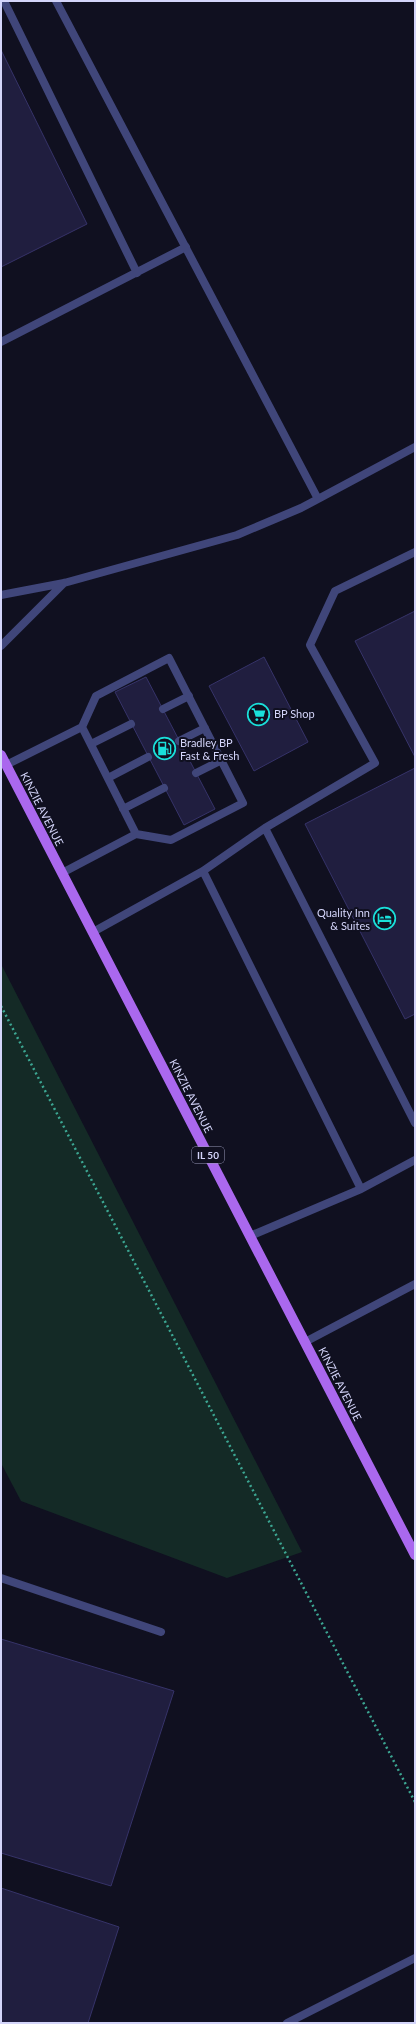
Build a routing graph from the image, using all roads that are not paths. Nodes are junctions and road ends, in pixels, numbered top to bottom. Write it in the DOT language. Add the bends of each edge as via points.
graph roads {
  1 [pos="4,1"];
  2 [pos="56,1"];
  3 [pos="186,247"];
  4 [pos="137,272"];
  5 [pos="1,342"];
  6 [pos="415,447"];
  7 [pos="318,499"];
  8 [pos="415,552"];
  9 [pos="64,583"];
  10 [pos="1,595"];
  11 [pos="1,646"];
  12 [pos="188,696"];
  13 [pos="163,709"];
  14 [pos="131,724"];
  15 [pos="82,727"];
  16 [pos="205,728"];
  17 [pos="179,742"];
  18 [pos="91,744"];
  19 [pos="1,755"];
  20 [pos="148,757"];
  21 [pos="222,760"];
  22 [pos="6,765"];
  23 [pos="196,773"];
  24 [pos="108,778"];
  25 [pos="164,788"];
  26 [pos="123,808"];
  27 [pos="265,828"];
  28 [pos="136,834"];
  29 [pos="203,871"];
  30 [pos="62,873"];
  31 [pos="93,932"];
  32 [pos="415,1123"];
  33 [pos="415,1160"];
  34 [pos="360,1189"];
  35 [pos="250,1236"];
  36 [pos="415,1284"];
  37 [pos="305,1342"];
  38 [pos="415,1555"];
  39 [pos="1,1578"];
  40 [pos="161,1632"];
  41 [pos="415,1958"];
  42 [pos="287,2023"];
  1 -- 4 [label="lane"];
  2 -- 3 [label="lane"];
  3 -- 4 [label="lane"];
  3 -- 7 [label="lane"];
  4 -- 5 [label="lane"];
  6 -- 7 [label="lane"];
  7 -- 9 [label="lane" via="237,535"];
  8 -- 27 [label="lane" via="335,591 310,645 375,763"];
  9 -- 10 [label="lane"];
  9 -- 11 [label="lane"];
  12 -- 13 [label="lane"];
  12 -- 15 [label="lane" via="169,658 96,696"];
  12 -- 16 [label="lane"];
  14 -- 18 [label="lane"];
  15 -- 18 [label="lane"];
  15 -- 22 [label="lane"];
  16 -- 17 [label="lane"];
  16 -- 21 [label="lane"];
  18 -- 24 [label="lane"];
  19 -- 22 [label="main road, KINZIE AVENUE / IL 50"];
  20 -- 24 [label="lane"];
  21 -- 23 [label="lane"];
  21 -- 28 [label="lane" via="243,803 171,840"];
  22 -- 30 [label="main road, KINZIE AVENUE / IL 50"];
  24 -- 26 [label="lane"];
  25 -- 26 [label="lane"];
  26 -- 28 [label="lane"];
  27 -- 29 [label="lane"];
  27 -- 32 [label="lane"];
  28 -- 30 [label="lane"];
  29 -- 31 [label="lane"];
  29 -- 34 [label="lane"];
  30 -- 31 [label="main road, KINZIE AVENUE / IL 50"];
  31 -- 35 [label="main road, KINZIE AVENUE / IL 50"];
  33 -- 34 [label="lane"];
  34 -- 35 [label="lane"];
  35 -- 37 [label="main road, KINZIE AVENUE / IL 50"];
  36 -- 37 [label="lane"];
  37 -- 38 [label="main road, KINZIE AVENUE / IL 50"];
  39 -- 40 [label="lane"];
  41 -- 42 [label="lane"];
}
